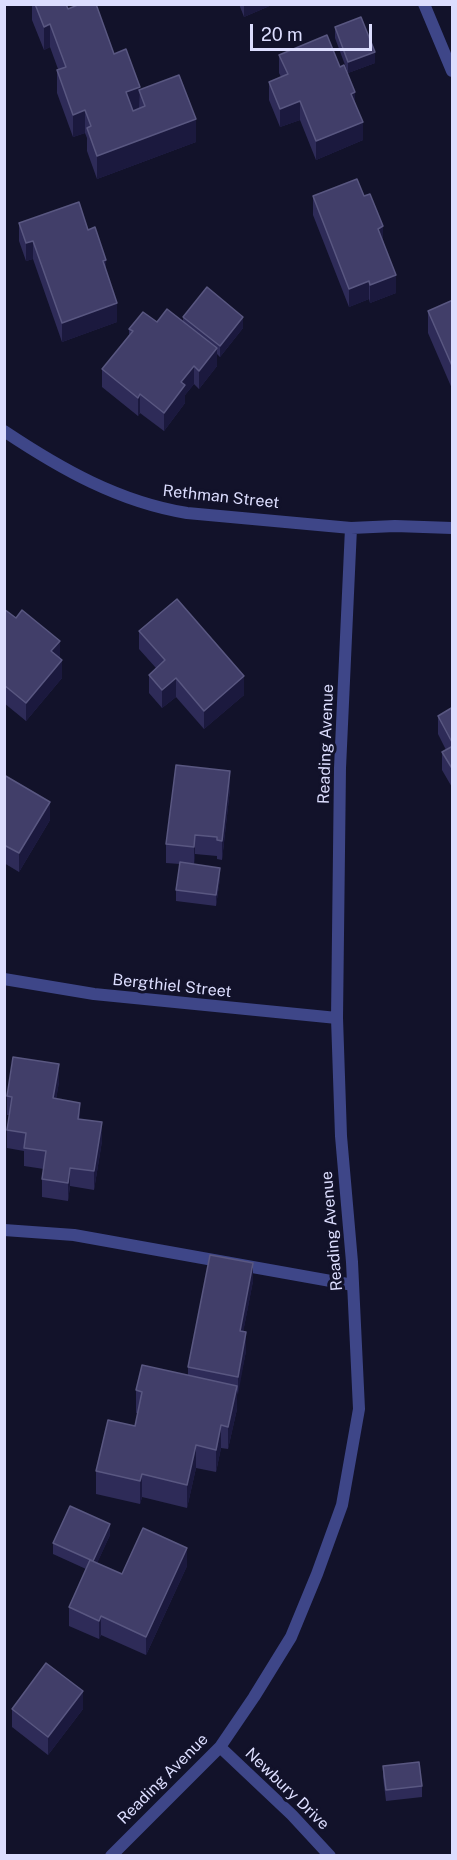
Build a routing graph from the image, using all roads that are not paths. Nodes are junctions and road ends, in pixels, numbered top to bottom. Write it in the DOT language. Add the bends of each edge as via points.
graph roads {
  1 [pos="424,4"];
  2 [pos="453,71"];
  3 [pos="4,431"];
  4 [pos="351,528"];
  5 [pos="453,528"];
  6 [pos="4,979"];
  7 [pos="337,1018"];
  8 [pos="4,1230"];
  9 [pos="353,1285"];
  10 [pos="220,1747"];
  11 [pos="111,1856"];
  12 [pos="330,1856"];
  1 -- 2 [label="street"];
  3 -- 4 [label="street, Rethman Street" via="106,490 162,509"];
  4 -- 5 [label="street, Rethman Street"];
  4 -- 7 [label="street, Reading Avenue" via="340,768"];
  6 -- 7 [label="street, Bergthiel Street" via="94,994"];
  7 -- 9 [label="street, Reading Avenue" via="340,1136"];
  8 -- 9 [label="street" via="74,1235"];
  9 -- 10 [label="street, Reading Avenue" via="358,1409 342,1505 291,1637"];
  10 -- 11 [label="street, Reading Avenue"];
  10 -- 12 [label="street, Newbury Drive"];
}
